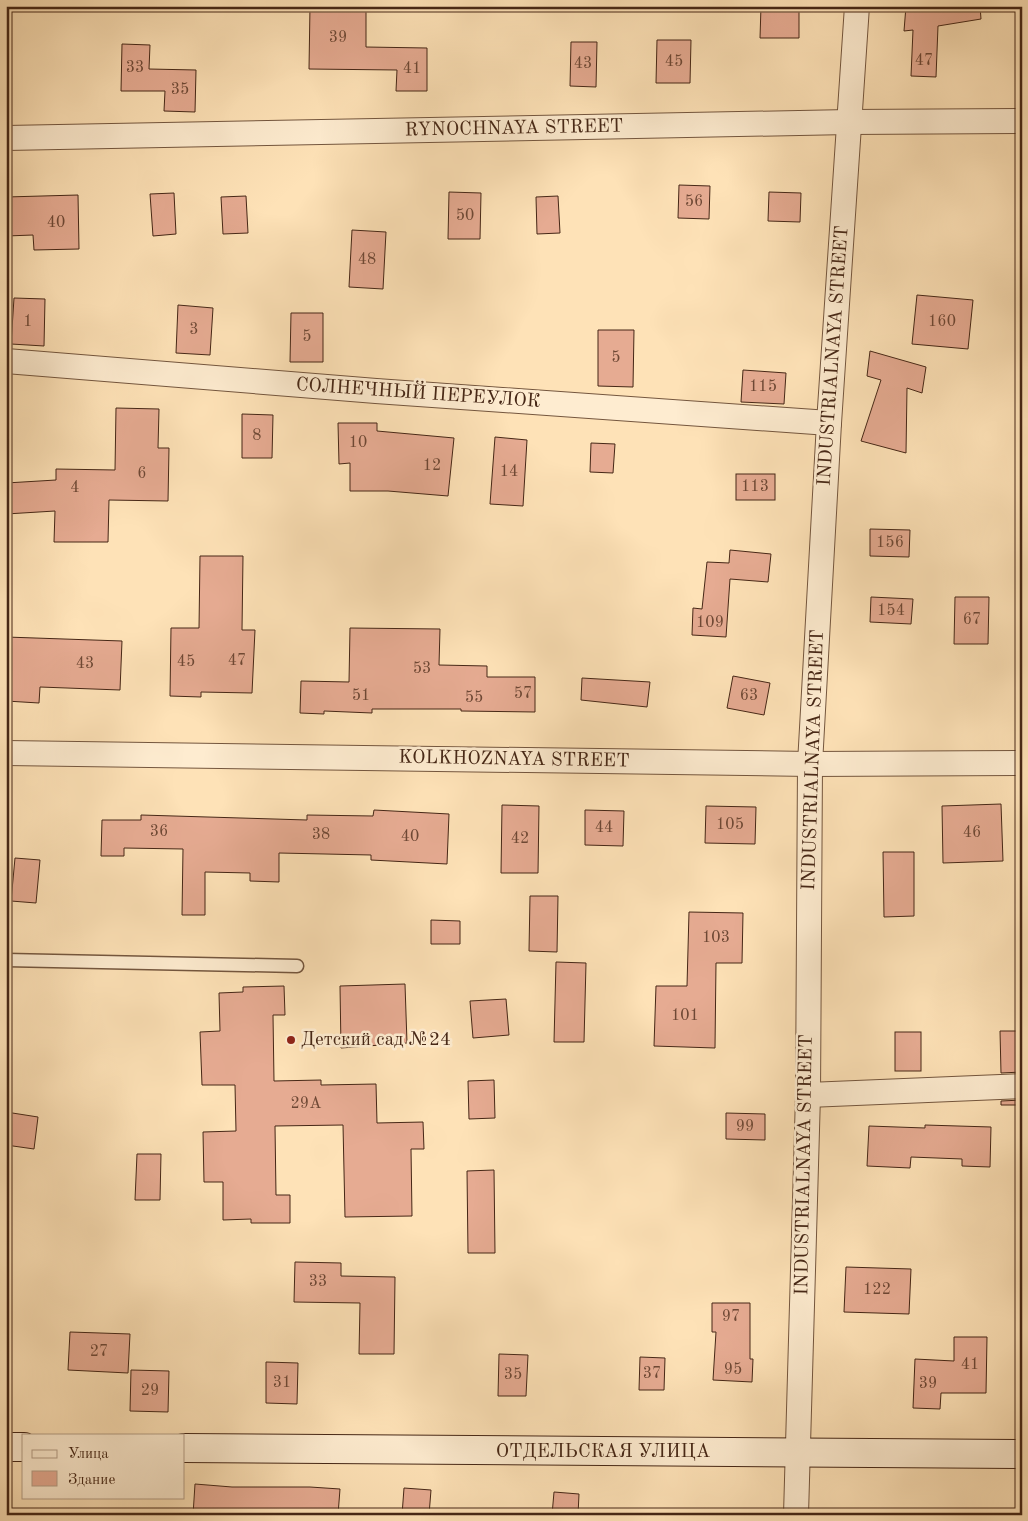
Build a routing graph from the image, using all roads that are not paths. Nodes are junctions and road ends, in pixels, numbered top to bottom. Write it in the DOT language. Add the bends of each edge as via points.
graph roads {
  1 [pos="857,6"];
  2 [pos="1022,121"];
  3 [pos="849,122"];
  4 [pos="6,138"];
  5 [pos="6,361"];
  6 [pos="829,423"];
  7 [pos="6,753"];
  8 [pos="1022,763"];
  9 [pos="810,764"];
  10 [pos="6,960"];
  11 [pos="297,966"];
  12 [pos="1022,1086"];
  13 [pos="808,1096"];
  14 [pos="6,1447"];
  15 [pos="22,1447"];
  16 [pos="185,1448"];
  17 [pos="797,1453"];
  18 [pos="1022,1454"];
  19 [pos="796,1515"];
  1 -- 3 [label="street, INDUSTRIALNAYA STREET"];
  2 -- 3 [label="street, RYNOCHNAYA STREET"];
  3 -- 4 [label="street, RYNOCHNAYA STREET"];
  3 -- 6 [label="street, INDUSTRIALNAYA STREET"];
  5 -- 6 [label="street, СОЛНЕЧНЫЙ ПЕРЕУЛОК"];
  6 -- 9 [label="street, INDUSTRIALNAYA STREET"];
  7 -- 9 [label="street, KOLKHOZNAYA STREET"];
  8 -- 9 [label="street, KOLKHOZNAYA STREET"];
  9 -- 13 [label="street, INDUSTRIALNAYA STREET"];
  10 -- 11 [label="lane"];
  12 -- 13 [label="street"];
  13 -- 17 [label="street, INDUSTRIALNAYA STREET"];
  14 -- 15 [label="street"];
  16 -- 17 [label="street, ОТДЕЛЬСКАЯ УЛИЦА"];
  17 -- 18 [label="street, ОТДЕЛЬСКАЯ УЛИЦА"];
  17 -- 19 [label="street, INDUSTRIALNAYA STREET"];
}
